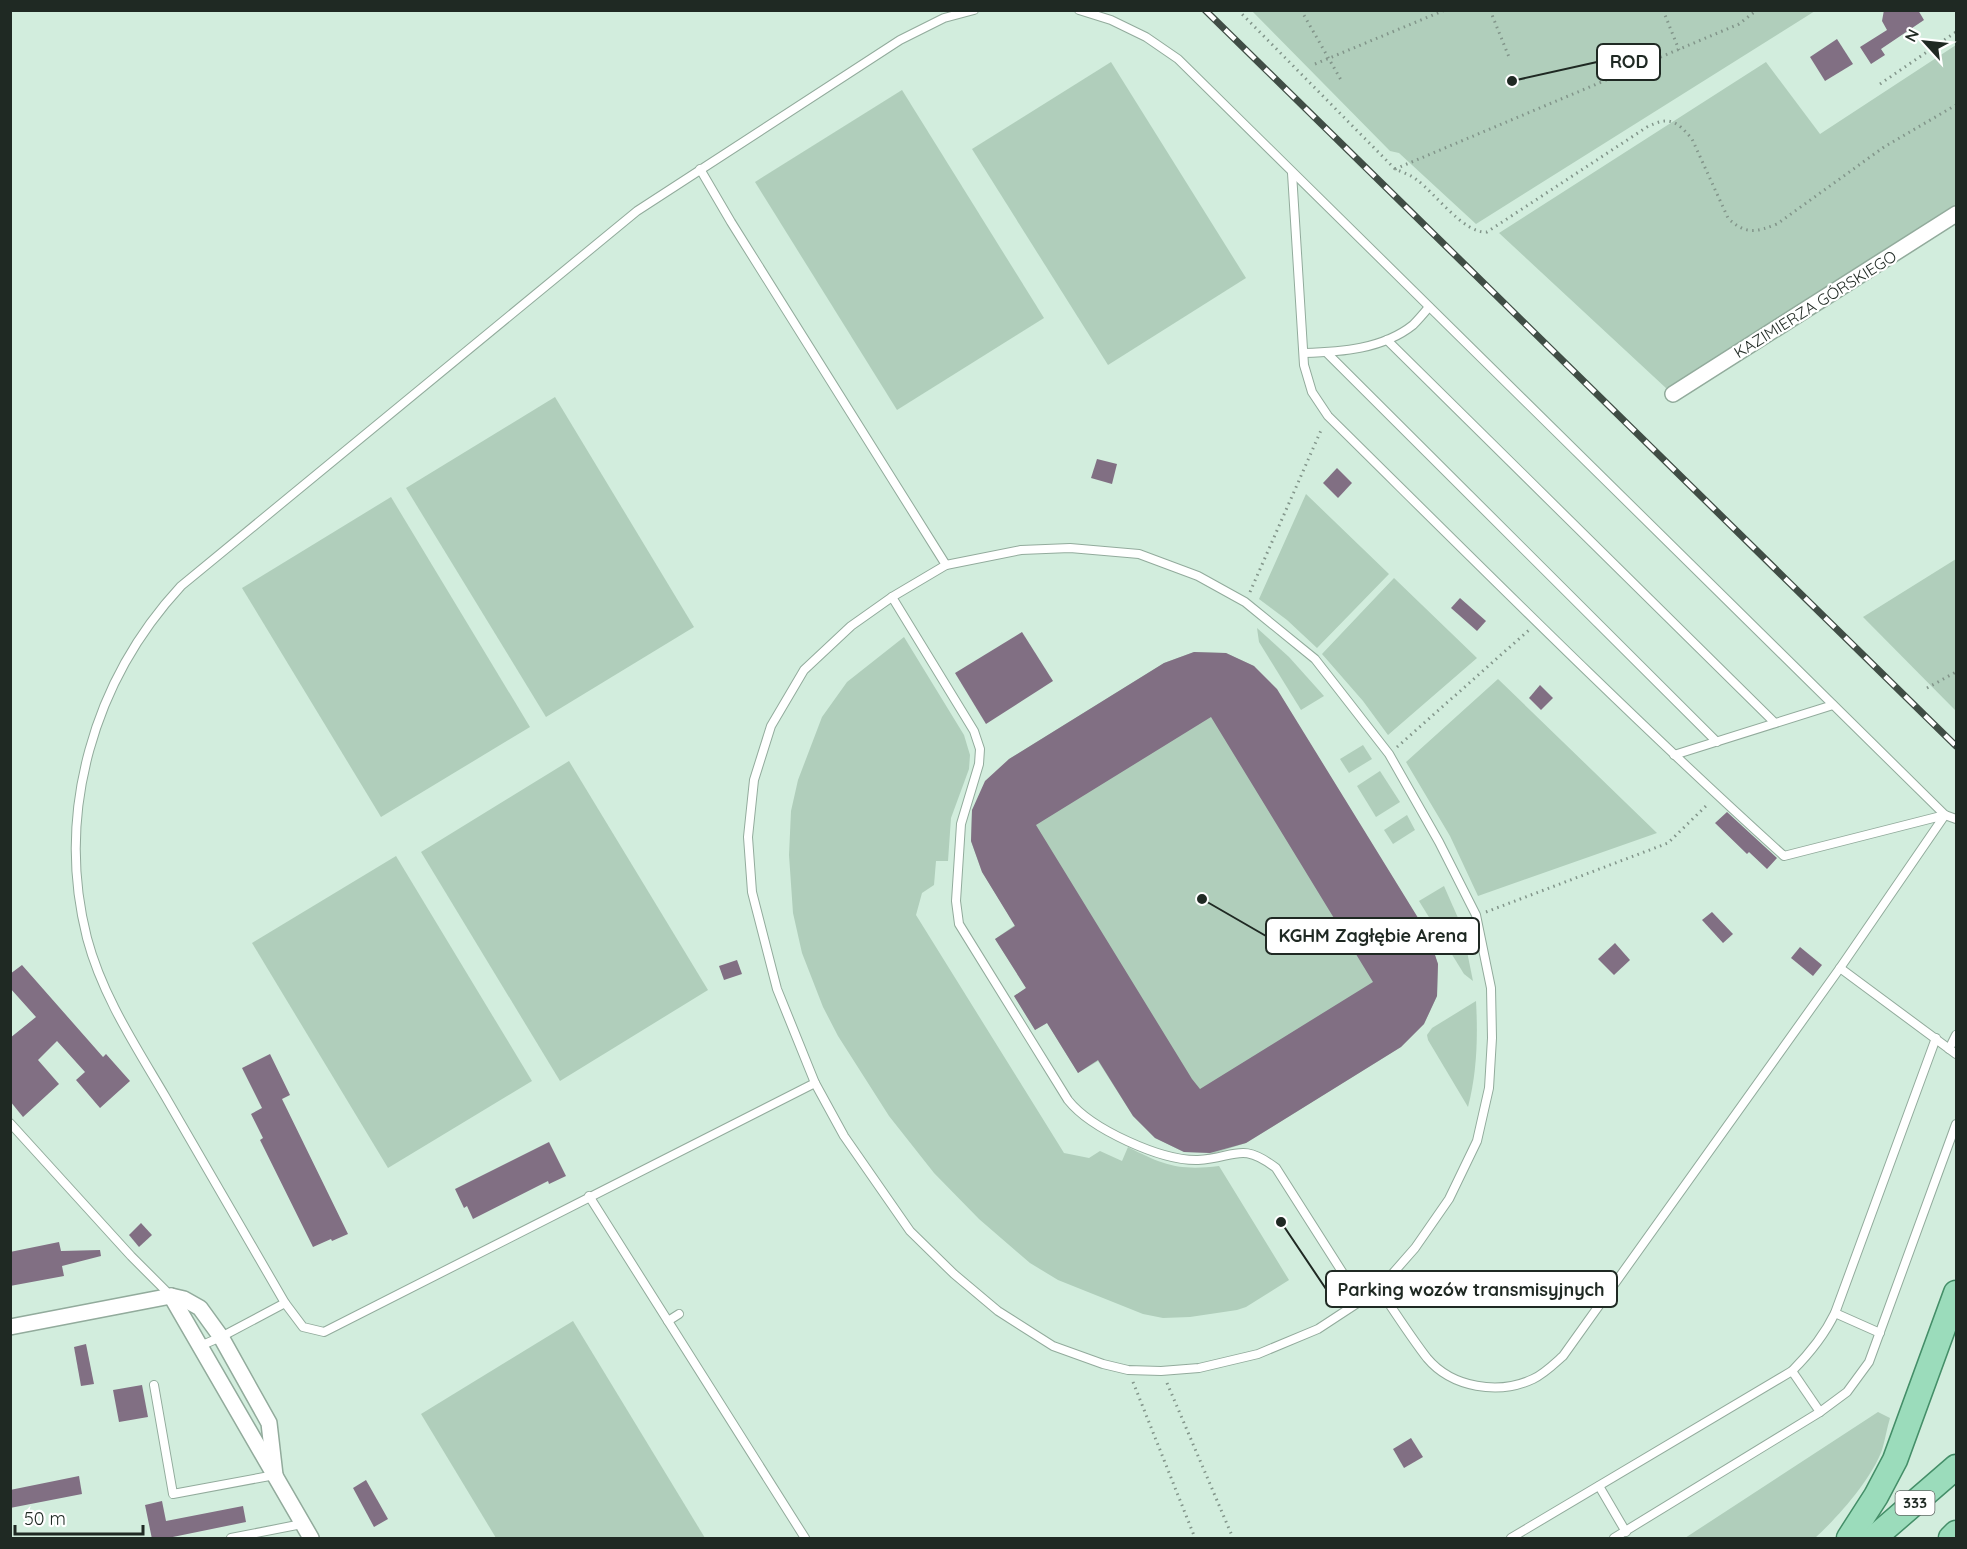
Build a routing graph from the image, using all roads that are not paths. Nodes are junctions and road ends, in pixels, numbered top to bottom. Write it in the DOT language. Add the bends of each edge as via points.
graph roads {
  1 [pos="974,10"];
  2 [pos="1079,10"];
  3 [pos="700,169"];
  4 [pos="1292,173"];
  5 [pos="1956,214"];
  6 [pos="1429,308"];
  7 [pos="1387,340"];
  8 [pos="1304,353"];
  9 [pos="1327,353"];
  10 [pos="1673,394"];
  11 [pos="946,565"];
  12 [pos="892,597"];
  13 [pos="1833,705"];
  14 [pos="1775,723"];
  15 [pos="1716,741"];
  16 [pos="1674,755"];
  17 [pos="1945,815"];
  18 [pos="1956,819"];
  19 [pos="1840,968"];
  20 [pos="1956,1035"];
  21 [pos="1936,1038"];
  22 [pos="1953,1052"];
  23 [pos="815,1083"];
  24 [pos="10,1123"];
  25 [pos="1956,1124"];
  26 [pos="589,1196"];
  27 [pos="1379,1289"];
  28 [pos="1956,1293"];
  29 [pos="171,1296"];
  30 [pos="1360,1300"];
  31 [pos="285,1303"];
  32 [pos="1835,1313"];
  33 [pos="679,1314"];
  34 [pos="668,1321"];
  35 [pos="10,1327"];
  36 [pos="1881,1333"];
  37 [pos="222,1337"];
  38 [pos="200,1346"];
  39 [pos="1792,1371"];
  40 [pos="154,1385"];
  41 [pos="1820,1412"];
  42 [pos="1956,1467"];
  43 [pos="275,1475"];
  44 [pos="1599,1486"];
  45 [pos="302,1524"];
  46 [pos="1626,1532"];
  47 [pos="1956,1533"];
  48 [pos="231,1539"];
  49 [pos="311,1539"];
  50 [pos="805,1539"];
  51 [pos="1511,1539"];
  52 [pos="1614,1539"];
  53 [pos="1849,1539"];
  54 [pos="1874,1539"];
  55 [pos="1951,1539"];
  1 -- 3 [label="lane" via="944,18 900,40"];
  2 -- 4 [label="lane" via="1146,37 1178,59"];
  3 -- 11 [label="lane"];
  3 -- 31 [label="lane" via="637,211 182,586 162,607 129,655 102,711 88,752 77,811 77,872 87,939 111,1003"];
  4 -- 6 [label="lane"];
  4 -- 8 [label="lane"];
  5 -- 10 [label="street, KAZIMIERZA GÓRSKIEGO"];
  6 -- 7 [label="lane" via="1412,325"];
  6 -- 13 [label="lane"];
  7 -- 9 [label="lane"];
  7 -- 14 [label="lane"];
  8 -- 9 [label="lane"];
  8 -- 16 [label="lane" via="1312,392 1328,416"];
  9 -- 15 [label="lane"];
  11 -- 12 [label="lane"];
  11 -- 27 [label="lane" via="1021,550 1070,548 1139,554 1198,576 1245,602 1316,659 1389,754 1476,915 1491,987 1492,1038 1489,1088 1477,1141 1449,1199 1415,1248"];
  12 -- 23 [label="lane" via="851,626 804,670 771,726 754,780 748,837 752,892 777,989"];
  12 -- 30 [label="lane" via="974,731 980,749 961,824 956,901 959,924 1068,1100 1095,1124 1167,1156 1197,1160 1245,1152 1262,1157 1276,1168"];
  13 -- 14 [label="lane"];
  13 -- 17 [label="lane"];
  14 -- 15 [label="lane"];
  15 -- 16 [label="lane"];
  16 -- 17 [label="lane" via="1784,856"];
  17 -- 18 [label="lane"];
  17 -- 19 [label="lane"];
  19 -- 21 [label="lane"];
  19 -- 27 [label="lane" via="1563,1356 1536,1378 1509,1388 1477,1387 1450,1377 1428,1359"];
  20 -- 22 [label="lane"];
  21 -- 22 [label="lane"];
  21 -- 32 [label="lane"];
  23 -- 26 [label="lane"];
  23 -- 30 [label="lane" via="844,1136 910,1231 998,1311 1053,1346 1128,1370 1199,1368 1258,1354 1318,1329"];
  24 -- 29 [label="lane"];
  25 -- 36 [label="lane"];
  26 -- 31 [label="lane" via="324,1332 303,1327"];
  26 -- 34 [label="lane"];
  27 -- 30 [label="lane"];
  28 -- 53 [label="main road" via="1897,1456"];
  29 -- 35 [label="street"];
  29 -- 37 [label="street" via="200,1308"];
  29 -- 38 [label="street"];
  31 -- 37 [label="lane"];
  32 -- 36 [label="lane"];
  32 -- 39 [label="lane" via="1823,1337"];
  33 -- 34 [label="lane"];
  34 -- 50 [label="lane"];
  36 -- 41 [label="lane" via="1869,1362 1847,1392"];
  37 -- 38 [label="lane"];
  37 -- 43 [label="street" via="269,1423"];
  38 -- 43 [label="street"];
  39 -- 41 [label="lane"];
  39 -- 44 [label="lane"];
  40 -- 43 [label="lane" via="173,1494"];
  41 -- 46 [label="lane"];
  42 -- 54 [label="main road, 333"];
  43 -- 45 [label="street"];
  44 -- 46 [label="lane"];
  44 -- 51 [label="lane"];
  45 -- 48 [label="lane"];
  45 -- 49 [label="street"];
  46 -- 52 [label="lane"];
  47 -- 55 [label="main road"];
}
